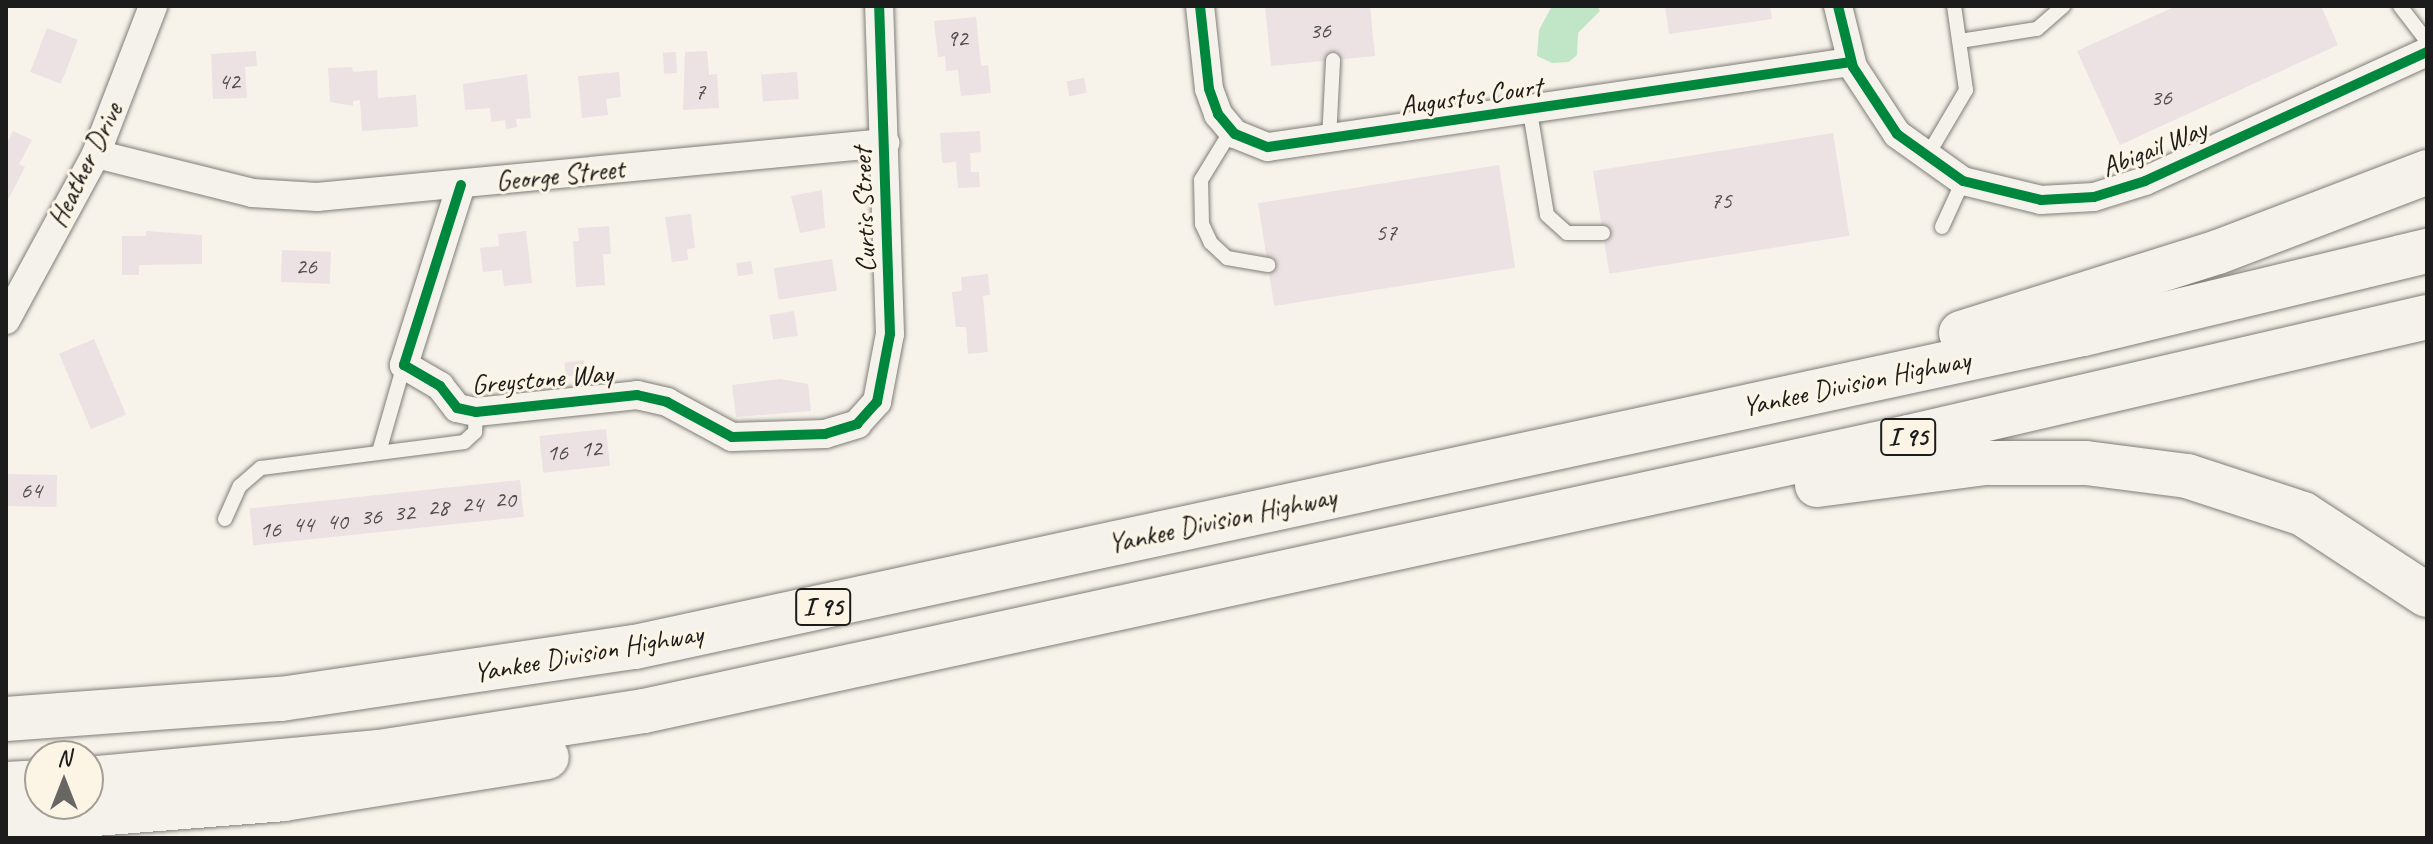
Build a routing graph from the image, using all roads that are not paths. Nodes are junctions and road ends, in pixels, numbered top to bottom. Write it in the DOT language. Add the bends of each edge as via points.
graph roads {
  1 [pos="153,6"];
  2 [pos="879,6"];
  3 [pos="1200,6"];
  4 [pos="1838,6"];
  5 [pos="1954,6"];
  6 [pos="2063,6"];
  7 [pos="2400,6"];
  8 [pos="1960,41"];
  9 [pos="2427,41"];
  10 [pos="2427,52"];
  11 [pos="1333,60"];
  12 [pos="1851,62"];
  13 [pos="1530,112"];
  14 [pos="1231,131"];
  15 [pos="1329,141"];
  16 [pos="885,143"];
  17 [pos="96,154"];
  18 [pos="1926,159"];
  19 [pos="2427,172"];
  20 [pos="1963,181"];
  21 [pos="461,185"];
  22 [pos="1942,227"];
  23 [pos="1603,233"];
  24 [pos="2427,251"];
  25 [pos="1268,265"];
  26 [pos="2427,317"];
  27 [pos="6,320"];
  28 [pos="404,365"];
  29 [pos="873,410"];
  30 [pos="476,412"];
  31 [pos="1600,439"];
  32 [pos="379,452"];
  33 [pos="225,519"];
  34 [pos="1387,552"];
  35 [pos="2427,595"];
  36 [pos="924,652"];
  37 [pos="16,717"];
  38 [pos="104,778"];
  39 [pos="6,821"];
  1 -- 17 [label="street, Heather Drive"];
  2 -- 16 [label="street, Curtis Street"];
  3 -- 14 [label="street" via="1211,97"];
  4 -- 12 [label="street, Abigail Way"];
  5 -- 8 [label="lane"];
  6 -- 8 [label="lane" via="2037,29"];
  7 -- 9 [label="lane"];
  8 -- 18 [label="lane" via="1964,96"];
  10 -- 20 [label="street, Abigail Way" via="2120,191 2041,200"];
  11 -- 15 [label="lane"];
  12 -- 13 [label="street, Augustus Court"];
  12 -- 18 [label="street, Abigail Way" via="1880,114"];
  13 -- 15 [label="street, Augustus Court"];
  13 -- 23 [label="lane" via="1547,215 1567,233"];
  14 -- 15 [label="street, Augustus Court" via="1268,147"];
  14 -- 25 [label="lane" via="1201,180 1202,224 1211,243 1227,258"];
  16 -- 21 [label="street, George Street"];
  16 -- 29 [label="street, Curtis Street" via="891,310 886,365"];
  17 -- 21 [label="street, George Street" via="272,196 361,195"];
  17 -- 27 [label="street, Heather Drive"];
  18 -- 20 [label="street, Abigail Way"];
  19 -- 31 [label="highway" via="2127,283"];
  20 -- 22 [label="lane"];
  21 -- 28 [label="street"];
  24 -- 31 [label="highway, Yankee Division Highway / I 95" via="2112,327"];
  26 -- 34 [label="highway, I 95"];
  28 -- 30 [label="street, Greystone Way" via="440,386 457,408"];
  28 -- 32 [label="lane"];
  29 -- 30 [label="street, Greystone Way" via="838,431 754,439 719,433 667,402 637,395"];
  30 -- 32 [label="lane" via="475,432 464,442"];
  31 -- 37 [label="highway, Yankee Division Highway / I 95" via="547,663 281,699"];
  32 -- 33 [label="lane" via="261,468 240,486"];
  34 -- 35 [label="highway" via="1937,466 2086,463 2187,476 2275,502 2354,543"];
  34 -- 36 [label="highway, I 95"];
  36 -- 38 [label="highway, I 95" via="644,711 482,738 289,763"];
  36 -- 39 [label="highway" via="738,718 479,770 283,799"];
}
